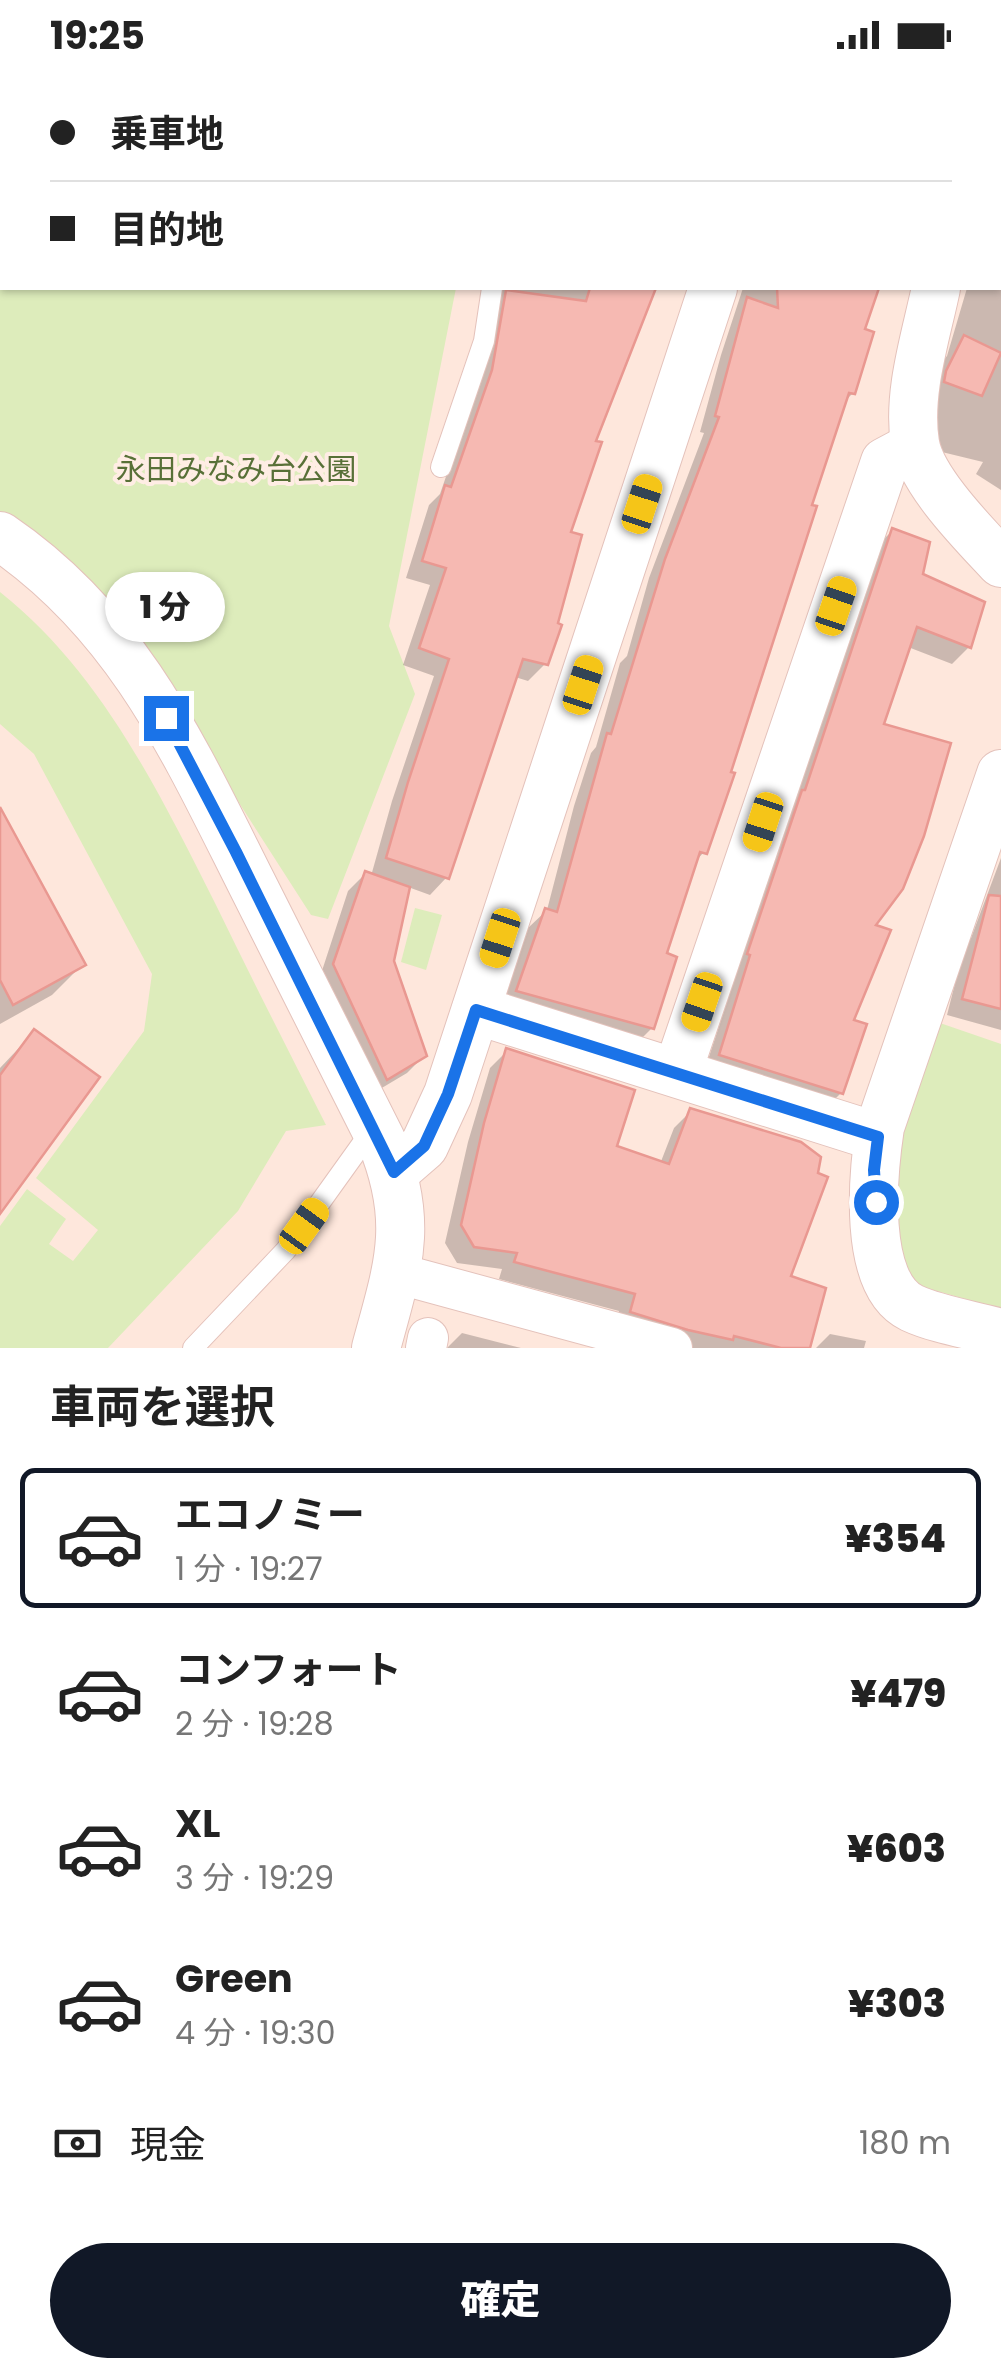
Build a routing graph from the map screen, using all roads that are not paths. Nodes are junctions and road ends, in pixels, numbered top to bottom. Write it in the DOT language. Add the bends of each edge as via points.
graph roads {
  1 [pos="492,290"];
  2 [pos="713,290"];
  3 [pos="936,290"];
  4 [pos="915,446"];
  5 [pos="440,467"];
  6 [pos="0,536"];
  7 [pos="1001,563"];
  8 [pos="1001,774"];
  9 [pos="476,1010"];
  10 [pos="678,1074"];
  11 [pos="374,1126"];
  12 [pos="878,1137"];
  13 [pos="394,1172"];
  14 [pos="396,1274"];
  15 [pos="1001,1334"];
  16 [pos="193,1348"];
  17 [pos="376,1348"];
  18 [pos="672,1348"];
  1 -- 5 [label="lane" via="484,341"];
  2 -- 9 [label="street"];
  3 -- 4 [label="street" via="915,397"];
  4 -- 7 [label="street" via="943,500"];
  4 -- 10 [label="street" via="885,462"];
  6 -- 11 [label="street" via="105,628 148,687"];
  8 -- 12 [label="street"];
  9 -- 10 [label="street"];
  9 -- 13 [label="street" via="424,1146"];
  10 -- 12 [label="street"];
  11 -- 13 [label="street"];
  11 -- 16 [label="lane" via="286,1250"];
  12 -- 15 [label="street" via="878,1264 892,1293 912,1308"];
  13 -- 14 [label="street" via="402,1208"];
  14 -- 17 [label="street"];
  14 -- 18 [label="street"];
}
